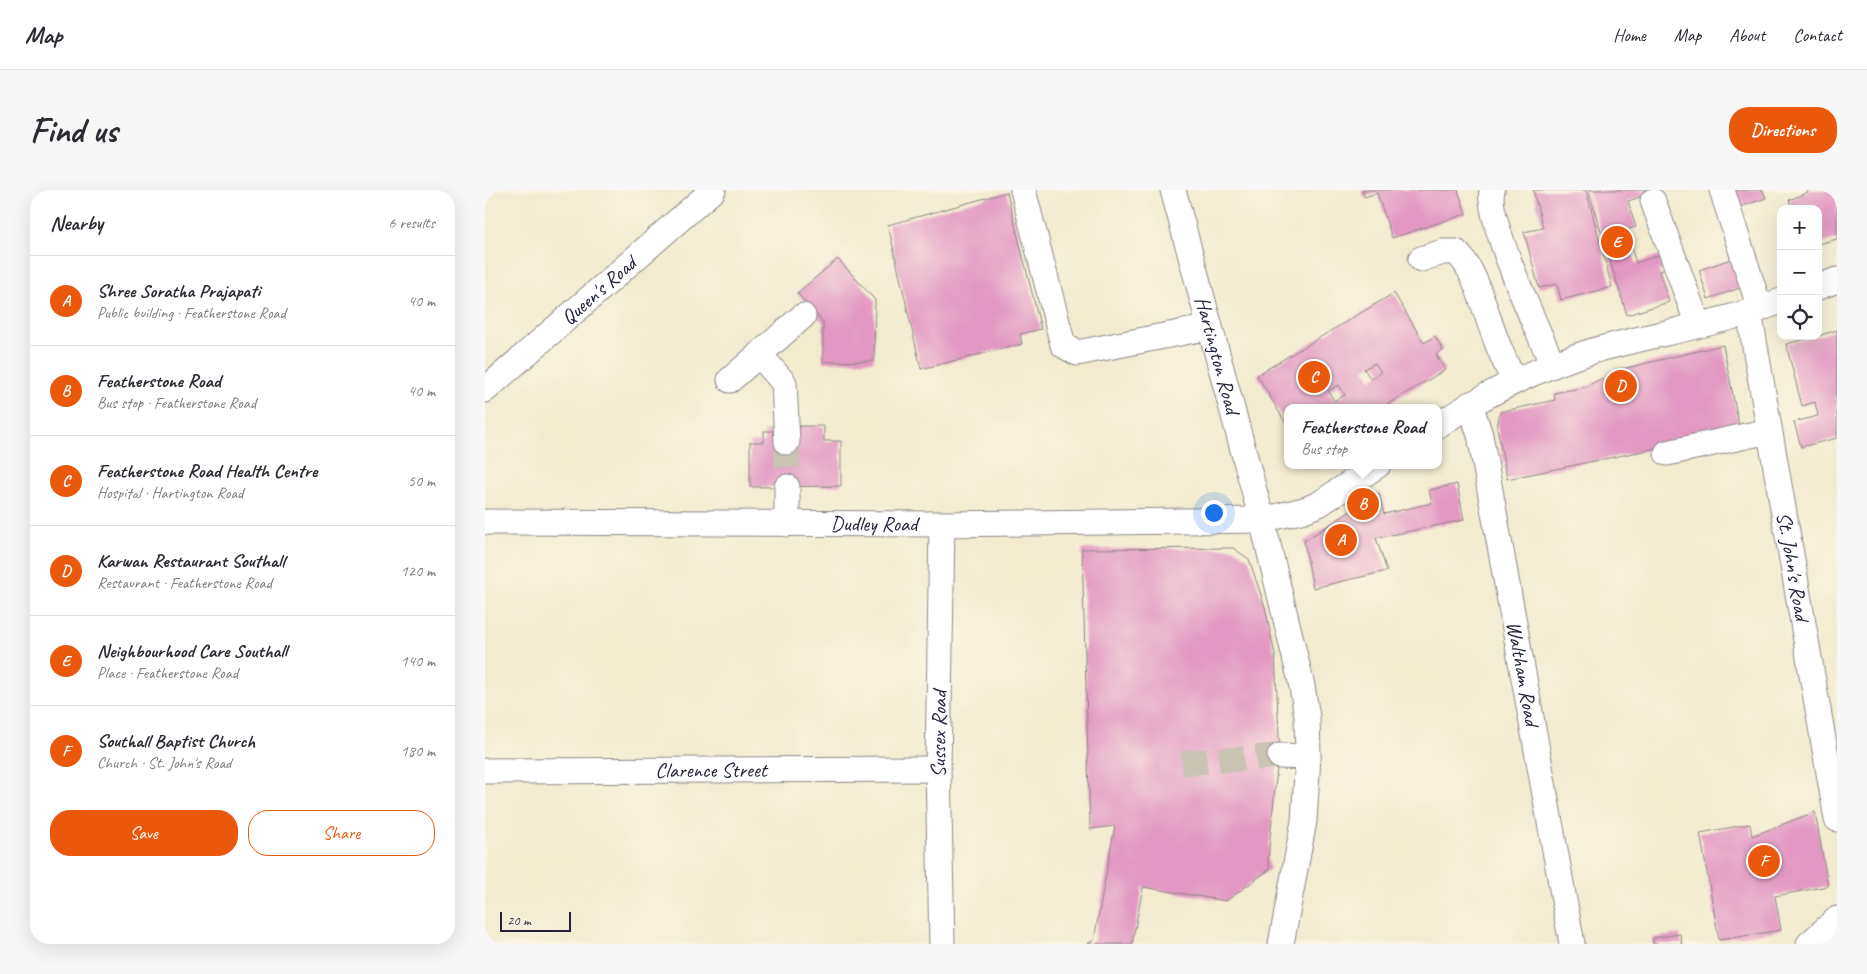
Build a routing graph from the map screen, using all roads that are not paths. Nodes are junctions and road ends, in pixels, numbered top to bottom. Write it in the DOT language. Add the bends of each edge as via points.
graph roads {
  1 [pos="713,190"];
  2 [pos="1023,190"];
  3 [pos="1173,190"];
  4 [pos="1493,190"];
  5 [pos="1722,190"];
  6 [pos="1653,201"];
  7 [pos="1421,259"];
  8 [pos="1837,280"];
  9 [pos="1822,286"];
  10 [pos="1763,307"];
  11 [pos="803,316"];
  12 [pos="1698,326"];
  13 [pos="1210,327"];
  14 [pos="759,354"];
  15 [pos="1553,366"];
  16 [pos="730,380"];
  17 [pos="1514,381"];
  18 [pos="485,390"];
  19 [pos="1470,404"];
  20 [pos="1442,422"];
  21 [pos="1769,431"];
  22 [pos="787,442"];
  23 [pos="1667,453"];
  24 [pos="1372,469"];
  25 [pos="787,487"];
  26 [pos="1262,520"];
  27 [pos="485,522"];
  28 [pos="787,524"];
  29 [pos="942,524"];
  30 [pos="1280,756"];
  31 [pos="1308,757"];
  32 [pos="938,769"];
  33 [pos="485,771"];
  34 [pos="1837,819"];
  35 [pos="1837,919"];
  36 [pos="942,944"];
  37 [pos="1281,944"];
  38 [pos="1572,944"];
  39 [pos="1809,944"];
  1 -- 18 [label="street, Queen's Road"];
  2 -- 13 [label="street" via="1063,345 1077,354"];
  3 -- 13 [label="street, Hartington Road"];
  4 -- 15 [label="street" via="1491,195 1497,222 1516,278"];
  5 -- 10 [label="street, St. John's Road"];
  6 -- 12 [label="street"];
  7 -- 17 [label="street" via="1443,252 1457,252 1464,259"];
  8 -- 9 [label="street"];
  10 -- 12 [label="street"];
  10 -- 21 [label="street, St. John's Road"];
  11 -- 14 [label="street"];
  12 -- 15 [label="street" via="1596,350"];
  13 -- 26 [label="street, Hartington Road"];
  14 -- 16 [label="street"];
  14 -- 22 [label="street" via="784,383"];
  15 -- 17 [label="street"];
  17 -- 19 [label="street"];
  19 -- 20 [label="street"];
  19 -- 38 [label="street, Waltham Road" via="1480,435"];
  21 -- 23 [label="street"];
  21 -- 34 [label="street, St. John's Road"];
  24 -- 26 [label="street, Dudley Road" via="1319,504"];
  25 -- 28 [label="street"];
  26 -- 29 [label="street, Dudley Road"];
  26 -- 31 [label="street, Hartington Road" via="1302,686"];
  27 -- 28 [label="street, Dudley Road"];
  28 -- 29 [label="street, Dudley Road"];
  29 -- 32 [label="street, Sussex Road"];
  30 -- 31 [label="street"];
  31 -- 37 [label="street, Hartington Road" via="1304,821"];
  32 -- 33 [label="street, Clarence Street"];
  32 -- 36 [label="street, Sussex Road"];
  35 -- 39 [label="street"];
}
